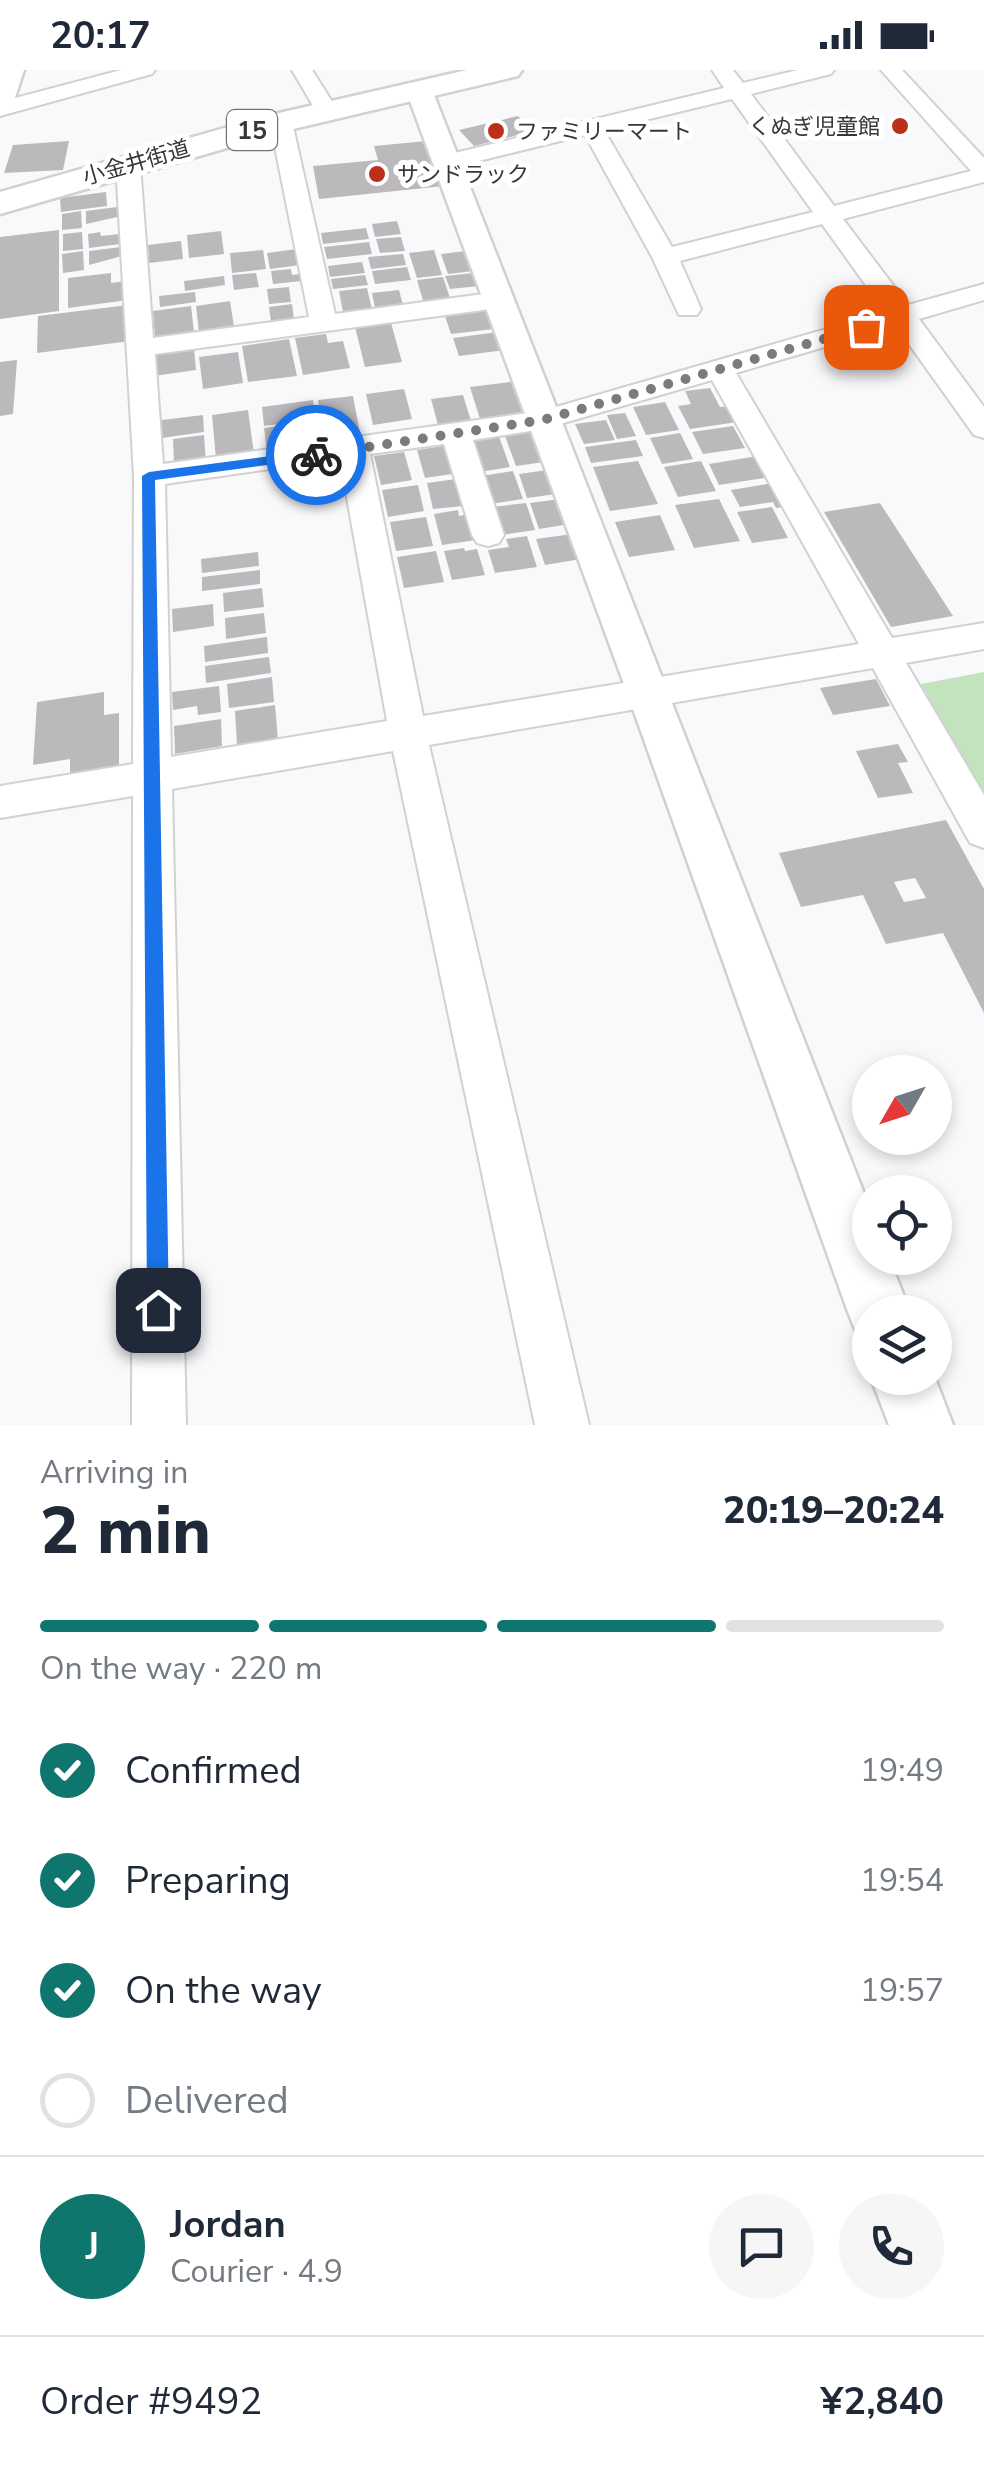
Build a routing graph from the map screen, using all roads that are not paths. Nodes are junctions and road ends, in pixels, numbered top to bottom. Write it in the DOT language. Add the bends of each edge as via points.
graph roads {
  1 [pos="9,70"];
  2 [pos="145,70"];
  3 [pos="302,70"];
  4 [pos="507,70"];
  5 [pos="722,70"];
  6 [pos="824,70"];
  7 [pos="891,70"];
  8 [pos="419,90"];
  9 [pos="739,93"];
  10 [pos="0,106"];
  11 [pos="328,111"];
  12 [pos="281,122"];
  13 [pos="592,128"];
  14 [pos="446,162"];
  15 [pos="128,164"];
  16 [pos="984,173"];
  17 [pos="0,203"];
  18 [pos="828,214"];
  19 [pos="664,257"];
  20 [pos="984,292"];
  21 [pos="498,300"];
  22 [pos="688,310"];
  23 [pos="902,316"];
  24 [pos="323,322"];
  25 [pos="140,348"];
  26 [pos="720,369"];
  27 [pos="543,420"];
  28 [pos="984,428"];
  29 [pos="456,434"];
  30 [pos="354,450"];
  31 [pos="149,476"];
  32 [pos="488,535"];
  33 [pos="984,636"];
  34 [pos="883,653"];
  35 [pos="649,692"];
  36 [pos="408,733"];
  37 [pos="153,776"];
  38 [pos="0,802"];
  39 [pos="984,831"];
  40 [pos="873,1295"];
  41 [pos="910,1395"];
  42 [pos="159,1425"];
  43 [pos="562,1425"];
  44 [pos="921,1425"];
  1 -- 10 [label="main road"];
  2 -- 10 [label="street"];
  3 -- 11 [label="street"];
  4 -- 8 [label="main road, 小金井街道 / 15"];
  5 -- 9 [label="street"];
  6 -- 9 [label="street"];
  7 -- 16 [label="street"];
  8 -- 11 [label="main road, 小金井街道 / 15"];
  8 -- 14 [label="street"];
  9 -- 13 [label="street"];
  9 -- 18 [label="street"];
  11 -- 12 [label="main road, 小金井街道 / 15"];
  12 -- 15 [label="main road, 小金井街道 / 15"];
  12 -- 24 [label="street"];
  13 -- 14 [label="street"];
  13 -- 19 [label="street"];
  14 -- 21 [label="street"];
  15 -- 17 [label="main road, 小金井街道 / 15"];
  15 -- 25 [label="street"];
  16 -- 18 [label="street"];
  18 -- 19 [label="street"];
  18 -- 23 [label="street"];
  19 -- 22 [label="street"];
  20 -- 23 [label="street"];
  21 -- 24 [label="street"];
  21 -- 27 [label="street"];
  23 -- 26 [label="street"];
  23 -- 28 [label="street"];
  24 -- 25 [label="street"];
  25 -- 31 [label="street"];
  26 -- 27 [label="street"];
  26 -- 34 [label="street"];
  27 -- 29 [label="street"];
  27 -- 35 [label="street"];
  29 -- 30 [label="street"];
  29 -- 32 [label="street"];
  30 -- 31 [label="street"];
  30 -- 36 [label="street"];
  31 -- 37 [label="street"];
  33 -- 34 [label="street"];
  34 -- 35 [label="street"];
  34 -- 39 [label="street"];
  35 -- 36 [label="street"];
  35 -- 40 [label="street"];
  36 -- 37 [label="street"];
  36 -- 43 [label="street"];
  37 -- 38 [label="street"];
  37 -- 42 [label="street"];
  41 -- 44 [label="street"];
}
